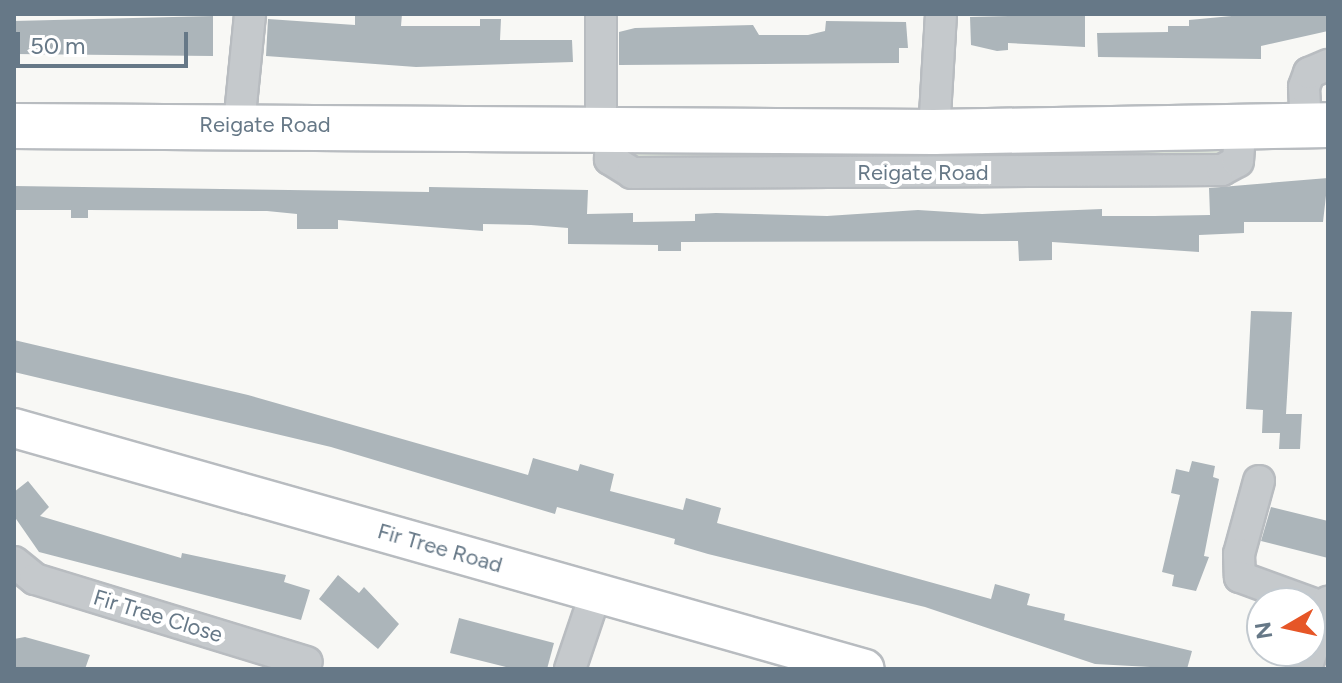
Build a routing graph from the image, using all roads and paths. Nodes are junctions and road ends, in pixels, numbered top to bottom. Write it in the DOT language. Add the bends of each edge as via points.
graph roads {
  1 [pos="250,14"];
  2 [pos="601,14"];
  3 [pos="941,14"];
  4 [pos="1328,65"];
  5 [pos="239,125"];
  6 [pos="14,126"];
  7 [pos="1317,126"];
  8 [pos="606,128"];
  9 [pos="1240,129"];
  10 [pos="934,132"];
  11 [pos="14,428"];
  12 [pos="1259,481"];
  13 [pos="14,562"];
  14 [pos="1271,587"];
  15 [pos="596,592"];
  16 [pos="307,662"];
  17 [pos="570,669"];
  18 [pos="865,669"];
  1 -- 5 [label="street"];
  2 -- 8 [label="street"];
  3 -- 10 [label="street"];
  4 -- 7 [label="street, Reigate Road" via="1309,73 1304,87"];
  5 -- 6 [label="highway, Reigate Road"];
  5 -- 8 [label="highway, Reigate Road"];
  7 -- 9 [label="highway, Reigate Road"];
  8 -- 9 [label="street, Reigate Road" via="610,159 632,173 1222,170 1238,161"];
  8 -- 10 [label="highway, Reigate Road"];
  9 -- 10 [label="highway, Reigate Road"];
  11 -- 15 [label="main road, Fir Tree Road"];
  12 -- 14 [label="street" via="1239,554 1240,577"];
  13 -- 16 [label="street, Fir Tree Close" via="35,579"];
  15 -- 17 [label="street"];
  15 -- 18 [label="main road, Fir Tree Road"];
}
